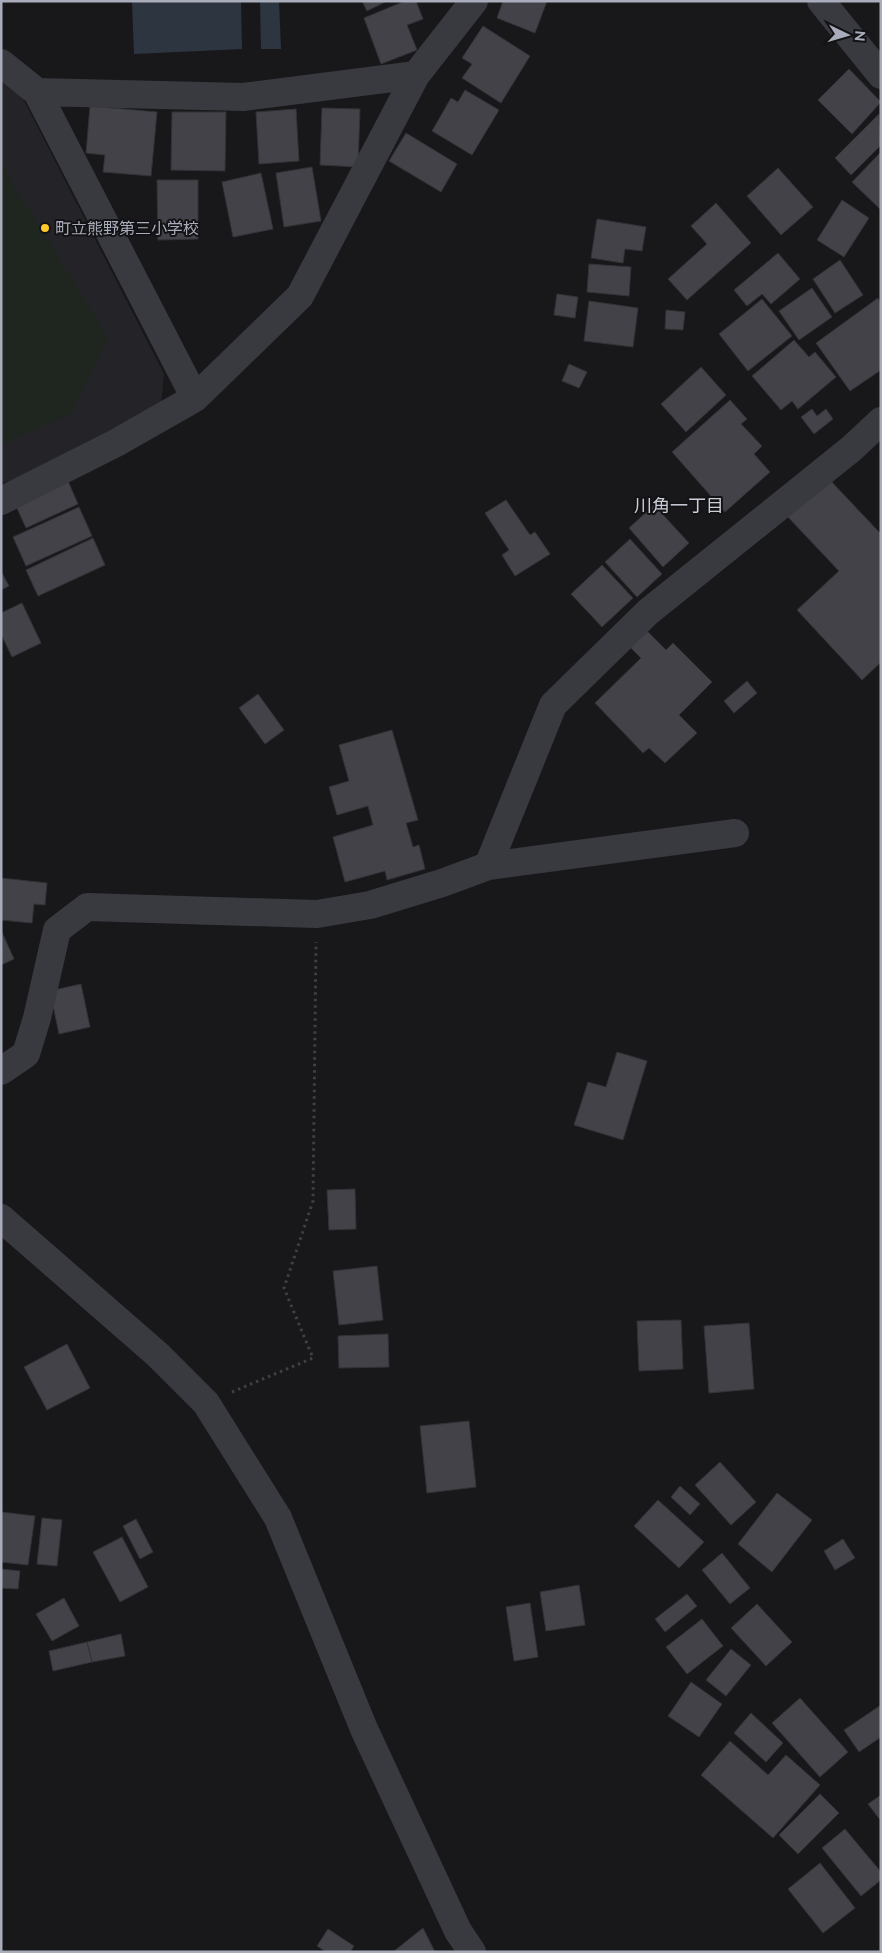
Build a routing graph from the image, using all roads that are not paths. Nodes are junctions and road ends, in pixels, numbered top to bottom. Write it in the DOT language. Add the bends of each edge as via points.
graph roads {
  1 [pos="474,1"];
  2 [pos="821,1"];
  3 [pos="1,63"];
  4 [pos="416,75"];
  5 [pos="881,75"];
  6 [pos="37,92"];
  7 [pos="195,398"];
  8 [pos="881,421"];
  9 [pos="1,501"];
  10 [pos="735,833"];
  11 [pos="488,866"];
  12 [pos="1,1071"];
  13 [pos="1,1218"];
  14 [pos="472,1952"];
  1 -- 4 [label="street"];
  2 -- 5 [label="street"];
  3 -- 6 [label="street"];
  4 -- 6 [label="street" via="243,97"];
  4 -- 7 [label="street" via="300,296"];
  6 -- 7 [label="street"];
  7 -- 9 [label="street" via="116,443"];
  8 -- 11 [label="street" via="851,449 648,612 553,705"];
  10 -- 11 [label="street"];
  11 -- 12 [label="street" via="370,904 317,914 87,907 57,930 26,1054"];
  13 -- 14 [label="street" via="158,1355 206,1403 278,1518 364,1729 458,1932"];
}
